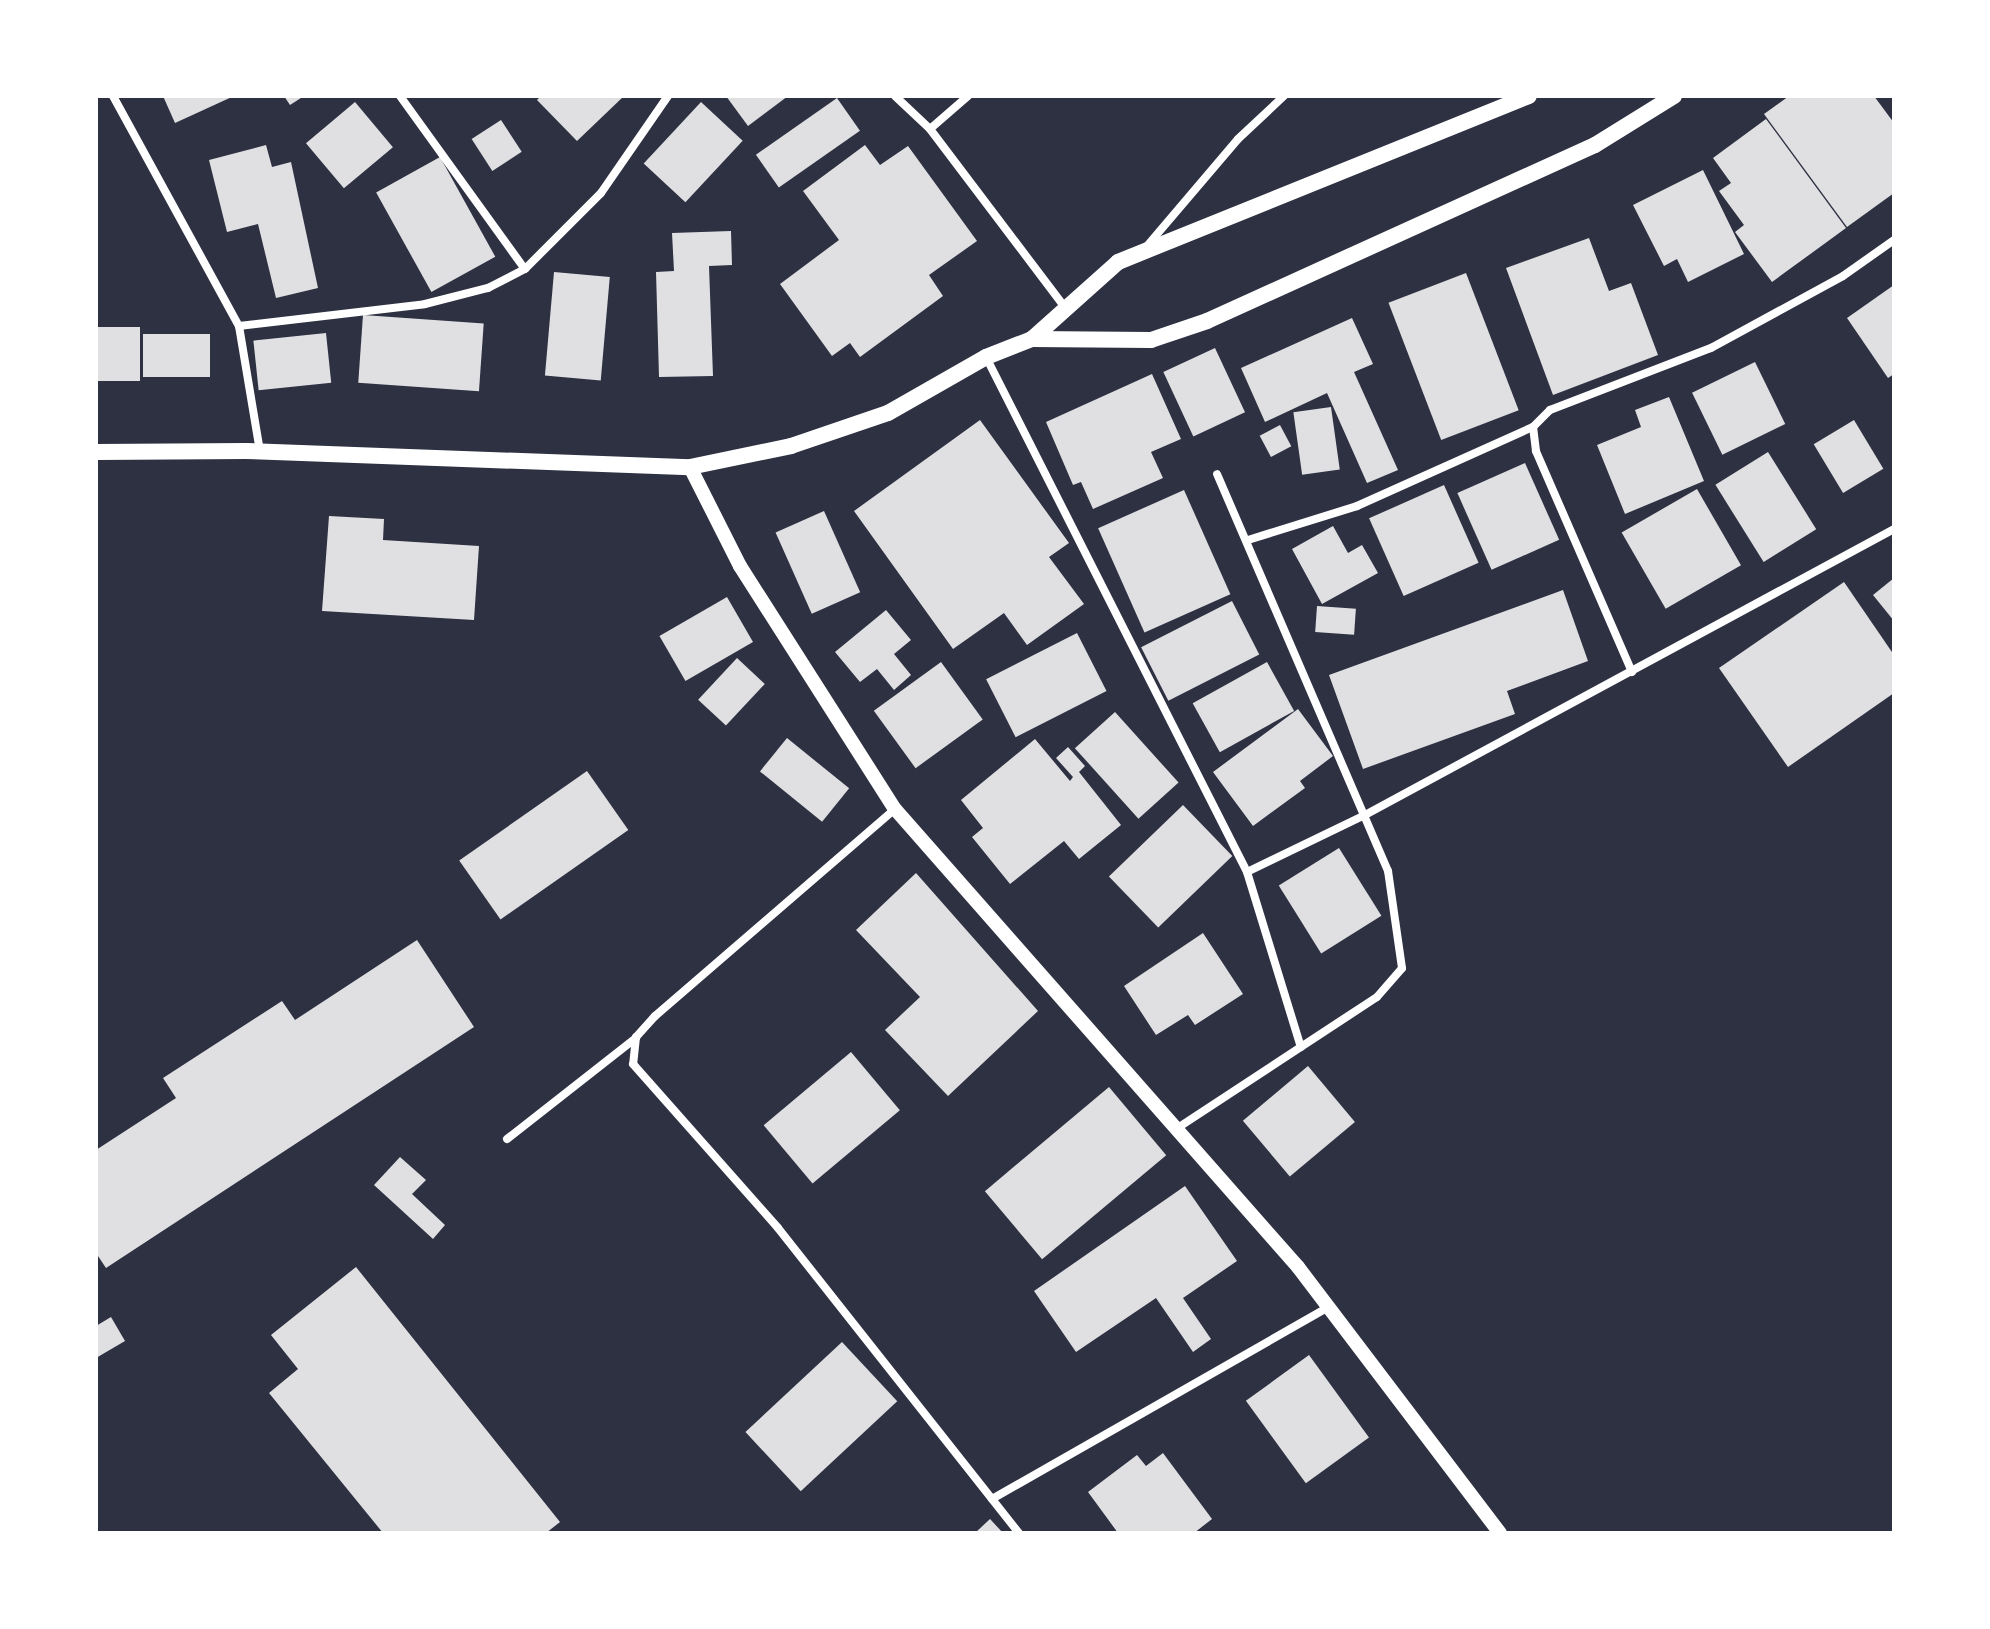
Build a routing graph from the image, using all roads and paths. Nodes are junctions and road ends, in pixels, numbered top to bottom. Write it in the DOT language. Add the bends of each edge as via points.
graph roads {
  1 [pos="113,96"];
  2 [pos="400,96"];
  3 [pos="668,96"];
  4 [pos="895,96"];
  5 [pos="968,96"];
  6 [pos="1284,96"];
  7 [pos="1529,96"];
  8 [pos="1674,96"];
  9 [pos="930,129"];
  10 [pos="1894,240"];
  11 [pos="1141,252"];
  12 [pos="525,269"];
  13 [pos="1066,309"];
  14 [pos="239,326"];
  15 [pos="1032,339"];
  16 [pos="986,357"];
  17 [pos="1533,427"];
  18 [pos="96,452"];
  19 [pos="260,452"];
  20 [pos="690,467"];
  21 [pos="1217,474"];
  22 [pos="1894,529"];
  23 [pos="1248,540"];
  24 [pos="1632,672"];
  25 [pos="895,809"];
  26 [pos="1365,815"];
  27 [pos="1247,872"];
  28 [pos="636,1037"];
  29 [pos="1301,1047"];
  30 [pos="1175,1130"];
  31 [pos="507,1139"];
  32 [pos="1329,1307"];
  33 [pos="992,1499"];
  34 [pos="1019,1533"];
  35 [pos="1500,1533"];
  1 -- 14 [label="street"];
  2 -- 12 [label="street"];
  3 -- 12 [label="street" via="601,193"];
  4 -- 9 [label="street"];
  5 -- 9 [label="street"];
  6 -- 11 [label="street" via="1238,139"];
  7 -- 11 [label="main road"];
  8 -- 15 [label="main road" via="1595,145 1207,321 1151,340"];
  9 -- 13 [label="street"];
  10 -- 17 [label="street" via="1843,276 1711,348 1550,410"];
  11 -- 13 [label="main road" via="1118,262"];
  12 -- 14 [label="street" via="488,288 425,304"];
  13 -- 15 [label="main road"];
  14 -- 19 [label="street"];
  15 -- 16 [label="main road"];
  16 -- 20 [label="main road" via="888,413 791,446"];
  16 -- 27 [label="street"];
  17 -- 23 [label="street" via="1357,506"];
  17 -- 24 [label="street" via="1536,451"];
  18 -- 19 [label="main road"];
  19 -- 20 [label="main road"];
  20 -- 25 [label="street" via="740,566"];
  21 -- 23 [label="street"];
  22 -- 24 [label="street"];
  23 -- 26 [label="street"];
  24 -- 26 [label="street"];
  25 -- 28 [label="street"];
  25 -- 30 [label="street"];
  26 -- 27 [label="street"];
  26 -- 29 [label="street" via="1388,871 1402,968 1377,997"];
  27 -- 29 [label="street"];
  28 -- 31 [label="street"];
  28 -- 33 [label="street" via="633,1064 778,1228"];
  29 -- 30 [label="street"];
  30 -- 32 [label="street"];
  32 -- 33 [label="street"];
  32 -- 35 [label="street"];
  33 -- 34 [label="street"];
}
